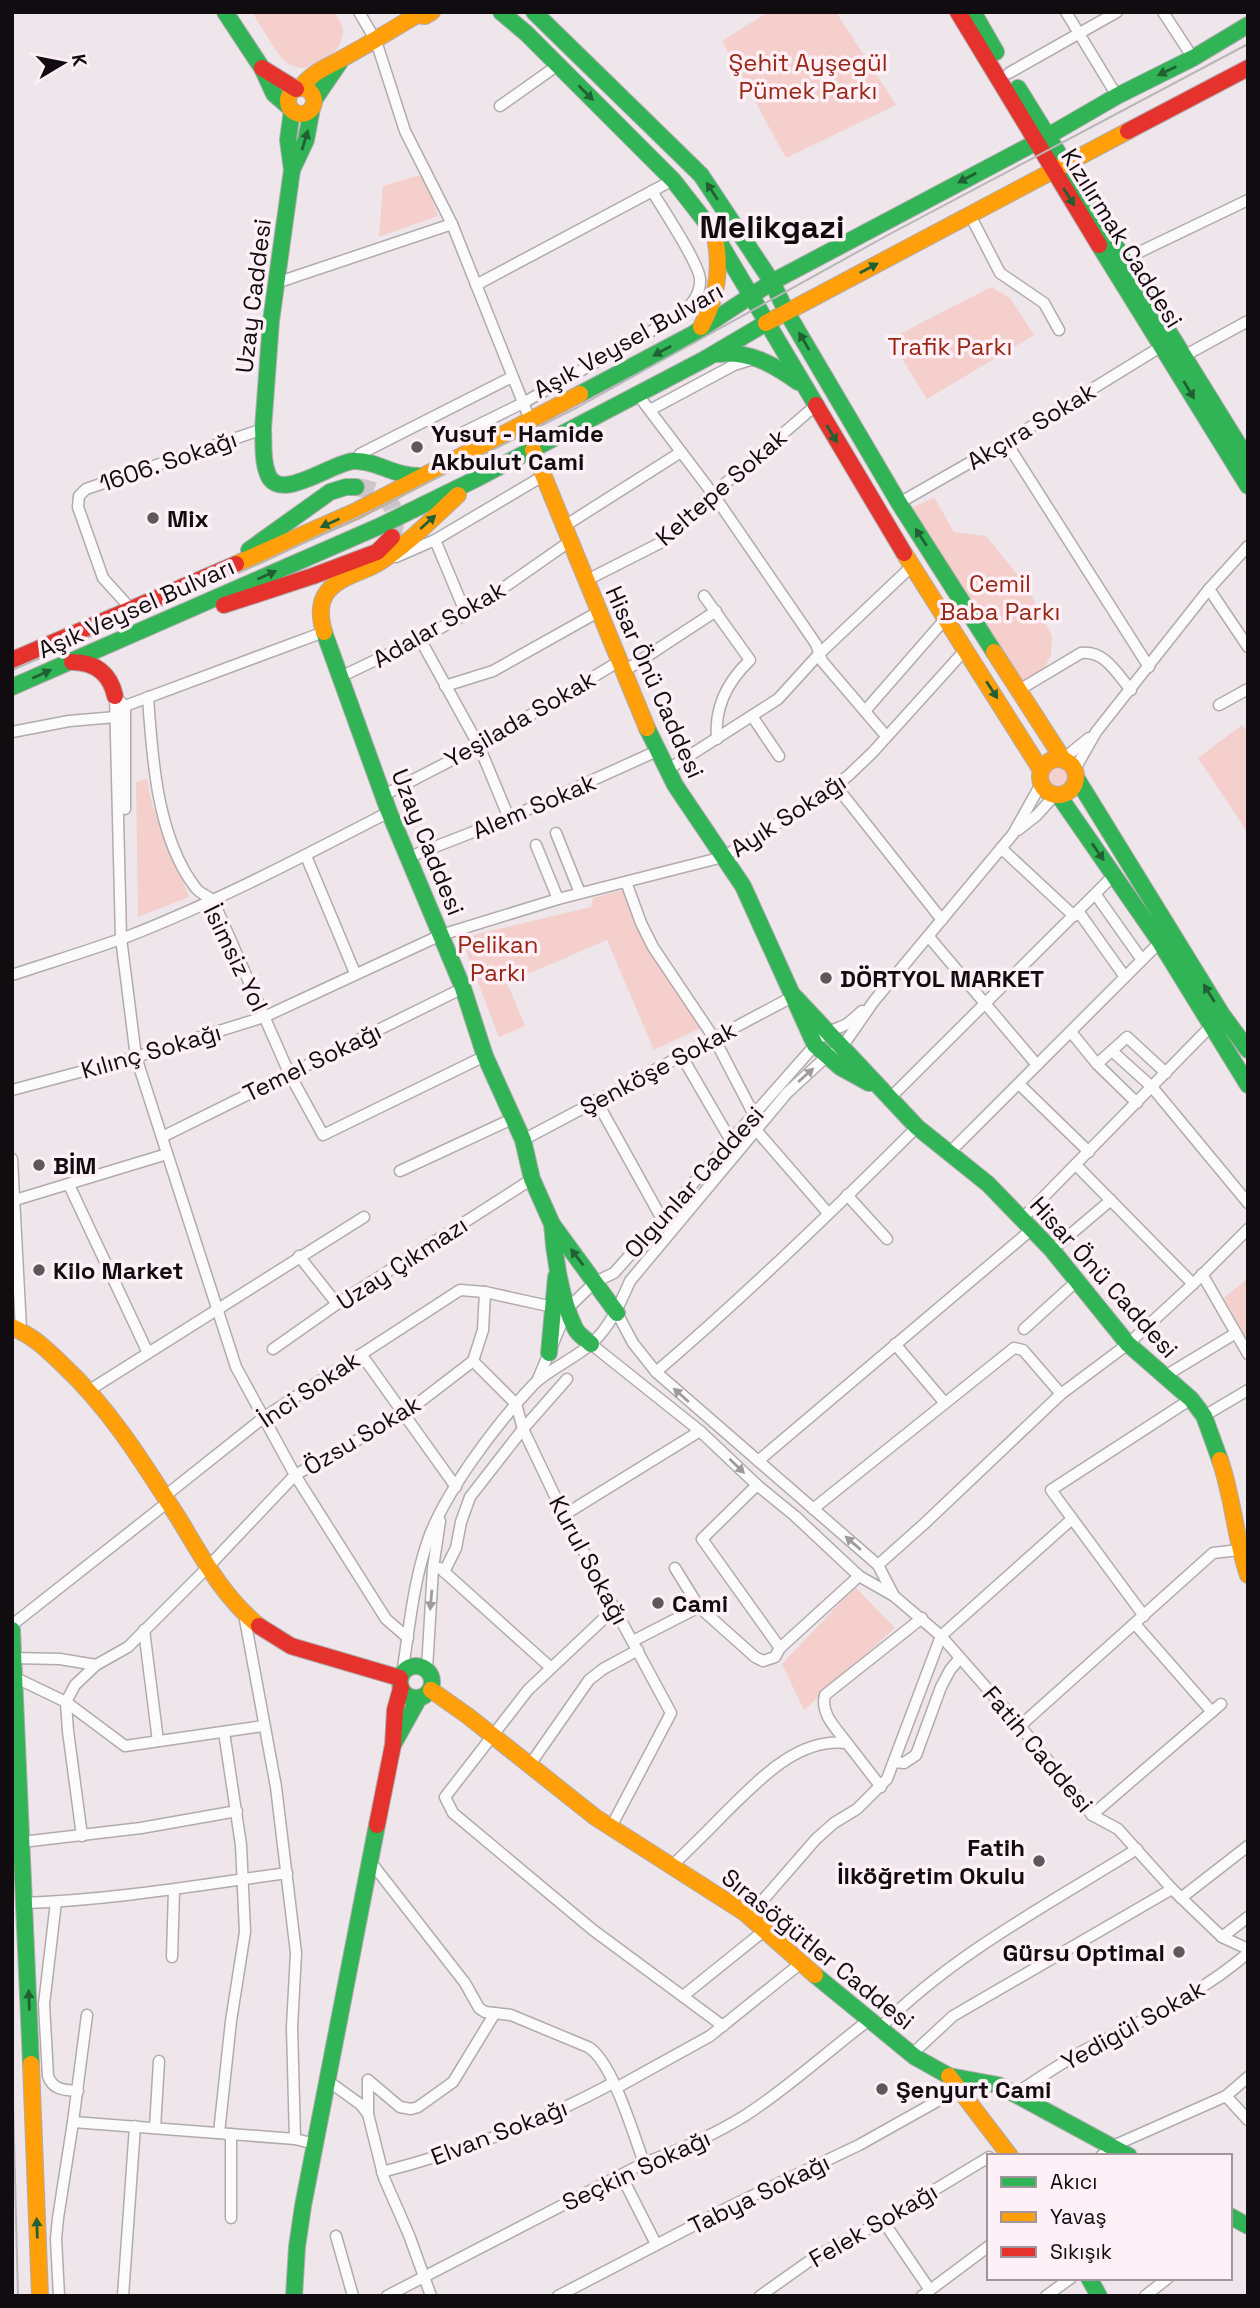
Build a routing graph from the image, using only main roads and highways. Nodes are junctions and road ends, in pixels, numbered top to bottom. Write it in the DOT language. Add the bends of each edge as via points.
graph roads {
  1 [pos="225,12"];
  2 [pos="501,12"];
  3 [pos="958,12"];
  4 [pos="973,12"];
  5 [pos="422,13"];
  6 [pos="543,14"];
  7 [pos="1248,25"];
  8 [pos="341,60"];
  9 [pos="262,68"];
  10 [pos="1248,68"];
  11 [pos="298,89"];
  12 [pos="313,104"];
  13 [pos="290,108"];
  14 [pos="1042,138"];
  15 [pos="1060,167"];
  16 [pos="292,170"];
  17 [pos="712,230"];
  18 [pos="772,282"];
  19 [pos="750,297"];
  20 [pos="786,311"];
  21 [pos="766,322"];
  22 [pos="699,330"];
  23 [pos="705,359"];
  24 [pos="803,386"];
  25 [pos="533,450"];
  26 [pos="1248,460"];
  27 [pos="357,461"];
  28 [pos="428,474"];
  29 [pos="475,479"];
  30 [pos="1248,486"];
  31 [pos="356,487"];
  32 [pos="356,511"];
  33 [pos="392,537"];
  34 [pos="215,574"];
  35 [pos="137,633"];
  36 [pos="16,654"];
  37 [pos="72,662"];
  38 [pos="12,687"];
  39 [pos="120,701"];
  40 [pos="1071,769"];
  41 [pos="1041,777"];
  42 [pos="1056,796"];
  43 [pos="794,996"];
  44 [pos="1248,1050"];
  45 [pos="1248,1085"];
  46 [pos="884,1092"];
  47 [pos="552,1224"];
  48 [pos="561,1308"];
  49 [pos="617,1313"];
  50 [pos="16,1328"];
  51 [pos="591,1344"];
  52 [pos="549,1353"];
  53 [pos="1243,1547"];
  54 [pos="1248,1575"];
  55 [pos="12,1628"];
  56 [pos="13,1658"];
  57 [pos="401,1680"];
  58 [pos="425,1694"];
  59 [pos="393,1745"];
  60 [pos="954,2083"];
  61 [pos="1107,2151"];
  62 [pos="998,2154"];
  63 [pos="1090,2280"];
  64 [pos="40,2296"];
  65 [pos="294,2296"];
  66 [pos="1099,2296"];
  1 -- 9 [label="main road"];
  2 -- 17 [label="main road, one-way" via="673,180"];
  3 -- 14 [label="main road, Kızılırmak Caddesi"];
  4 -- 14 [label="main road, Kızılırmak Caddesi"];
  5 -- 8 [label="main road"];
  18 -- 6 [label="main road, one-way" via="701,175"];
  7 -- 14 [label="main road, Aşık Veysel Bulvarı, one-way"];
  8 -- 11 [label="main road" via="330,63"];
  8 -- 12 [label="main road"];
  9 -- 11 [label="main road"];
  9 -- 13 [label="main road" via="274,94"];
  10 -- 15 [label="main road, Aşık Veysel Bulvarı"];
  11 -- 12 [label="main road" via="308,90"];
  11 -- 13 [label="main road" via="288,99"];
  12 -- 13 [label="main road" via="302,114"];
  16 -- 12 [label="main road, Uzay Caddesi, one-way" via="299,160"];
  13 -- 16 [label="main road, Uzay Caddesi" via="288,156"];
  14 -- 15 [label="main road, Kızılırmak Caddesi"];
  14 -- 18 [label="main road, Aşık Veysel Bulvarı, one-way"];
  20 -- 15 [label="main road, Aşık Veysel Bulvarı, one-way"];
  15 -- 26 [label="main road, Kızılırmak Caddesi" via="1125,259"];
  15 -- 30 [label="main road, Kızılırmak Caddesi, one-way" via="1161,346"];
  16 -- 27 [label="main road, Uzay Caddesi" via="267,359 264,429 268,475 279,486 291,486 341,463"];
  17 -- 19 [label="main road"];
  17 -- 22 [label="main road" via="718,252 717,286"];
  18 -- 19 [label="main road, Aşık Veysel Bulvarı"];
  18 -- 20 [label="main road"];
  19 -- 21 [label="main road"];
  19 -- 22 [label="main road, Aşık Veysel Bulvarı"];
  20 -- 21 [label="main road, Aşık Veysel Bulvarı"];
  40 -- 20 [label="main road, one-way" via="899,503"];
  21 -- 23 [label="main road, Aşık Veysel Bulvarı"];
  21 -- 24 [label="main road"];
  22 -- 28 [label="main road, Aşık Veysel Bulvarı, one-way"];
  23 -- 24 [label="main road" via="746,353 760,357"];
  23 -- 25 [label="main road, Aşık Veysel Bulvarı"];
  24 -- 41 [label="main road, one-way"];
  25 -- 29 [label="main road, Aşık Veysel Bulvarı"];
  25 -- 43 [label="main road, Hisar Önü Caddesi" via="657,751 692,813 743,886"];
  27 -- 28 [label="main road" via="400,476"];
  27 -- 32 [label="main road" via="366,485"];
  28 -- 32 [label="main road, Aşık Veysel Bulvarı"];
  35 -- 29 [label="main road, Aşık Veysel Bulvarı, one-way"];
  47 -- 29 [label="main road, Uzay Caddesi, one-way" via="463,988 389,812 320,614 329,589 370,569 400,547"];
  31 -- 34 [label="main road" via="330,492"];
  32 -- 34 [label="main road, Aşık Veysel Bulvarı, one-way"];
  33 -- 35 [label="main road" via="377,552"];
  34 -- 36 [label="main road, Aşık Veysel Bulvarı"];
  35 -- 37 [label="main road, Aşık Veysel Bulvarı"];
  38 -- 37 [label="main road, Aşık Veysel Bulvarı, one-way"];
  37 -- 39 [label="main road" via="85,662 103,671"];
  40 -- 41 [label="main road" via="1052,760"];
  40 -- 42 [label="main road" via="1069,793"];
  44 -- 40 [label="main road, one-way"];
  41 -- 42 [label="main road" via="1045,790"];
  42 -- 45 [label="main road, one-way" via="1160,942"];
  43 -- 46 [label="main road, Hisar Önü Caddesi"];
  43 -- 46 [label="main road, Hisar Önü Caddesi" via="820,1051"];
  46 -- 53 [label="main road, Hisar Önü Caddesi" via="916,1127 988,1184 1052,1250 1128,1344 1191,1399 1204,1416 1224,1472"];
  47 -- 48 [label="main road, Uzay Caddesi"];
  49 -- 47 [label="main road, Uzay Caddesi, one-way"];
  48 -- 51 [label="main road, Uzay Caddesi"];
  48 -- 52 [label="main road"];
  50 -- 57 [label="main road" via="32,1336 88,1391 130,1441 208,1567 244,1614 291,1646"];
  53 -- 54 [label="main road, Hisar Önü Caddesi"];
  55 -- 56 [label="main road"];
  64 -- 56 [label="main road, one-way"];
  57 -- 58 [label="main road" via="410,1698"];
  57 -- 58 [label="main road" via="413,1666 427,1669 432,1677"];
  57 -- 59 [label="main road"];
  58 -- 59 [label="main road"];
  58 -- 60 [label="main road, Sırasöğütler Caddesi" via="468,1716 611,1827 749,1916 832,1991"];
  59 -- 65 [label="main road" via="299,2226"];
  60 -- 61 [label="main road, Sırasöğütler Caddesi" via="998,2084"];
  60 -- 62 [label="main road"];
  63 -- 66 [label="main road"];
}
